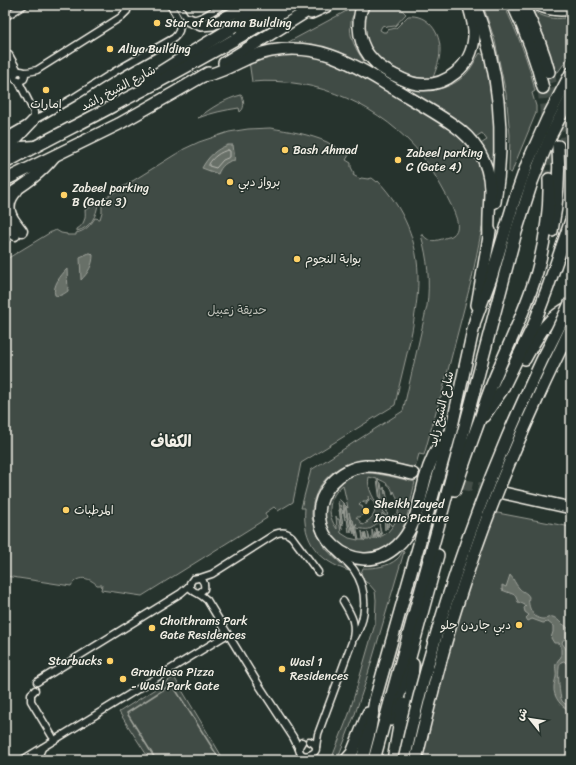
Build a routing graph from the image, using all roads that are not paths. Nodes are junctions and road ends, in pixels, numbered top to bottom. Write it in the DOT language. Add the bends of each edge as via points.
graph roads {
  1 [pos="24,5"];
  2 [pos="127,5"];
  3 [pos="170,5"];
  4 [pos="178,5"];
  5 [pos="223,5"];
  6 [pos="248,5"];
  7 [pos="257,5"];
  8 [pos="277,5"];
  9 [pos="295,5"];
  10 [pos="317,5"];
  11 [pos="329,5"];
  12 [pos="363,5"];
  13 [pos="468,5"];
  14 [pos="475,5"];
  15 [pos="513,5"];
  16 [pos="522,5"];
  17 [pos="538,5"];
  18 [pos="571,8"];
  19 [pos="5,16"];
  20 [pos="189,20"];
  21 [pos="292,20"];
  22 [pos="5,53"];
  23 [pos="203,57"];
  24 [pos="549,72"];
  25 [pos="571,73"];
  26 [pos="19,75"];
  27 [pos="203,76"];
  28 [pos="542,88"];
  29 [pos="571,96"];
  30 [pos="123,101"];
  31 [pos="32,121"];
  32 [pos="5,137"];
  33 [pos="36,146"];
  34 [pos="558,146"];
  35 [pos="5,147"];
  36 [pos="5,154"];
  37 [pos="55,156"];
  38 [pos="5,163"];
  39 [pos="549,179"];
  40 [pos="5,180"];
  41 [pos="20,188"];
  42 [pos="5,197"];
  43 [pos="5,218"];
  44 [pos="571,220"];
  45 [pos="489,237"];
  46 [pos="5,238"];
  47 [pos="537,272"];
  48 [pos="571,301"];
  49 [pos="571,306"];
  50 [pos="475,321"];
  51 [pos="571,328"];
  52 [pos="502,390"];
  53 [pos="479,423"];
  54 [pos="451,431"];
  55 [pos="413,474"];
  56 [pos="504,493"];
  57 [pos="571,508"];
  58 [pos="326,536"];
  59 [pos="318,572"];
  60 [pos="212,574"];
  61 [pos="200,578"];
  62 [pos="204,587"];
  63 [pos="193,590"];
  64 [pos="207,600"];
  65 [pos="343,601"];
  66 [pos="228,634"];
  67 [pos="352,642"];
  68 [pos="414,646"];
  69 [pos="408,668"];
  70 [pos="37,682"];
  71 [pos="35,690"];
  72 [pos="375,700"];
  73 [pos="318,734"];
  74 [pos="52,736"];
  75 [pos="293,737"];
  76 [pos="306,741"];
  77 [pos="316,747"];
  78 [pos="42,748"];
  79 [pos="298,749"];
  80 [pos="307,759"];
  81 [pos="22,760"];
  82 [pos="31,760"];
  83 [pos="40,760"];
  84 [pos="346,760"];
  85 [pos="362,760"];
  86 [pos="374,760"];
  87 [pos="379,760"];
  88 [pos="393,760"];
  89 [pos="400,760"];
  90 [pos="404,760"];
  91 [pos="416,760"];
  1 -- 19 [label="street"];
  2 -- 26 [label="street" via="127,11 121,17 46,65"];
  3 -- 31 [label="street" via="180,24 178,34 174,38"];
  4 -- 20 [label="street"];
  5 -- 20 [label="street" via="203,17"];
  6 -- 20 [label="highway" via="213,24 201,25"];
  7 -- 30 [label="highway" via="230,29 153,77"];
  8 -- 23 [label="highway"];
  9 -- 23 [label="highway, شارع الشيخ راشد"];
  10 -- 21 [label="highway"];
  11 -- 21 [label="highway"];
  12 -- 13 [label="highway" via="359,31 370,57 379,66 399,78 411,83 424,84 448,78 466,61 474,33"];
  14 -- 45 [label="highway" via="493,68 499,116 498,178"];
  15 -- 28 [label="highway" via="530,42"];
  16 -- 24 [label="highway" via="537,34"];
  17 -- 18 [label="highway" via="554,10"];
  21 -- 27 [label="highway"];
  22 -- 26 [label="street" via="9,55"];
  23 -- 30 [label="highway, شارع الشيخ راشد"];
  25 -- 50 [label="highway, شارع الشيخ زايد" via="527,164"];
  26 -- 31 [label="street" via="34,112"];
  27 -- 37 [label="highway" via="119,124"];
  27 -- 45 [label="highway" via="218,73 259,54 286,49 321,52 357,66 452,124 472,142 483,159 488,176"];
  29 -- 86 [label="highway" via="542,157 516,232"];
  30 -- 33 [label="highway, شارع الشيخ راشد"];
  31 -- 32 [label="street"];
  31 -- 35 [label="main road"];
  33 -- 36 [label="main road, شارع الشيخ راشد" via="21,147"];
  33 -- 38 [label="highway, شارع الشيخ راشد"];
  34 -- 47 [label="highway" via="560,175 556,214 548,248"];
  37 -- 40 [label="highway"];
  37 -- 41 [label="main road"];
  39 -- 47 [label="highway" via="547,221"];
  41 -- 42 [label="main road"];
  41 -- 43 [label="main road" via="10,202 9,211 19,233"];
  43 -- 46 [label="main road"];
  44 -- 52 [label="highway" via="539,312"];
  45 -- 50 [label="highway"];
  47 -- 53 [label="highway"];
  48 -- 90 [label="highway, bridge" via="515,420 475,520 438,631"];
  49 -- 52 [label="highway" via="545,326 515,375"];
  50 -- 54 [label="highway, شارع الشيخ زايد"];
  51 -- 91 [label="highway, bridge" via="521,435 473,556 447,638"];
  52 -- 53 [label="highway"];
  53 -- 68 [label="highway" via="454,494"];
  54 -- 58 [label="highway" via="439,446 430,464 410,529 394,549 377,558 352,557 333,545"];
  54 -- 72 [label="highway, شارع الشيخ زايد"];
  55 -- 58 [label="highway" via="373,466 357,467 341,475 328,487 319,508 320,522"];
  56 -- 57 [label="highway"];
  58 -- 67 [label="street" via="335,551 354,569 362,586 363,613 360,627"];
  59 -- 60 [label="street" via="290,534 282,532"];
  60 -- 61 [label="street"];
  60 -- 62 [label="street"];
  61 -- 62 [label="street"];
  61 -- 63 [label="street" via="193,579 190,583"];
  62 -- 63 [label="street" via="201,592"];
  62 -- 64 [label="street"];
  63 -- 64 [label="street"];
  63 -- 70 [label="street" via="181,593"];
  64 -- 66 [label="street"];
  65 -- 67 [label="street" via="354,622"];
  66 -- 75 [label="street"];
  66 -- 78 [label="street"];
  67 -- 73 [label="street"];
  68 -- 69 [label="highway"];
  68 -- 89 [label="highway" via="411,700"];
  69 -- 87 [label="highway"];
  69 -- 88 [label="highway"];
  71 -- 74 [label="street" via="31,694 31,701"];
  72 -- 84 [label="highway" via="352,753"];
  72 -- 85 [label="highway, شارع الشيخ زايد"];
  73 -- 76 [label="street"];
  73 -- 77 [label="street"];
  75 -- 76 [label="street"];
  75 -- 79 [label="street"];
  76 -- 77 [label="street"];
  76 -- 79 [label="street"];
  77 -- 80 [label="street" via="314,754"];
  78 -- 81 [label="street"];
  78 -- 83 [label="street"];
  79 -- 80 [label="street"];
  81 -- 82 [label="street"];
}
